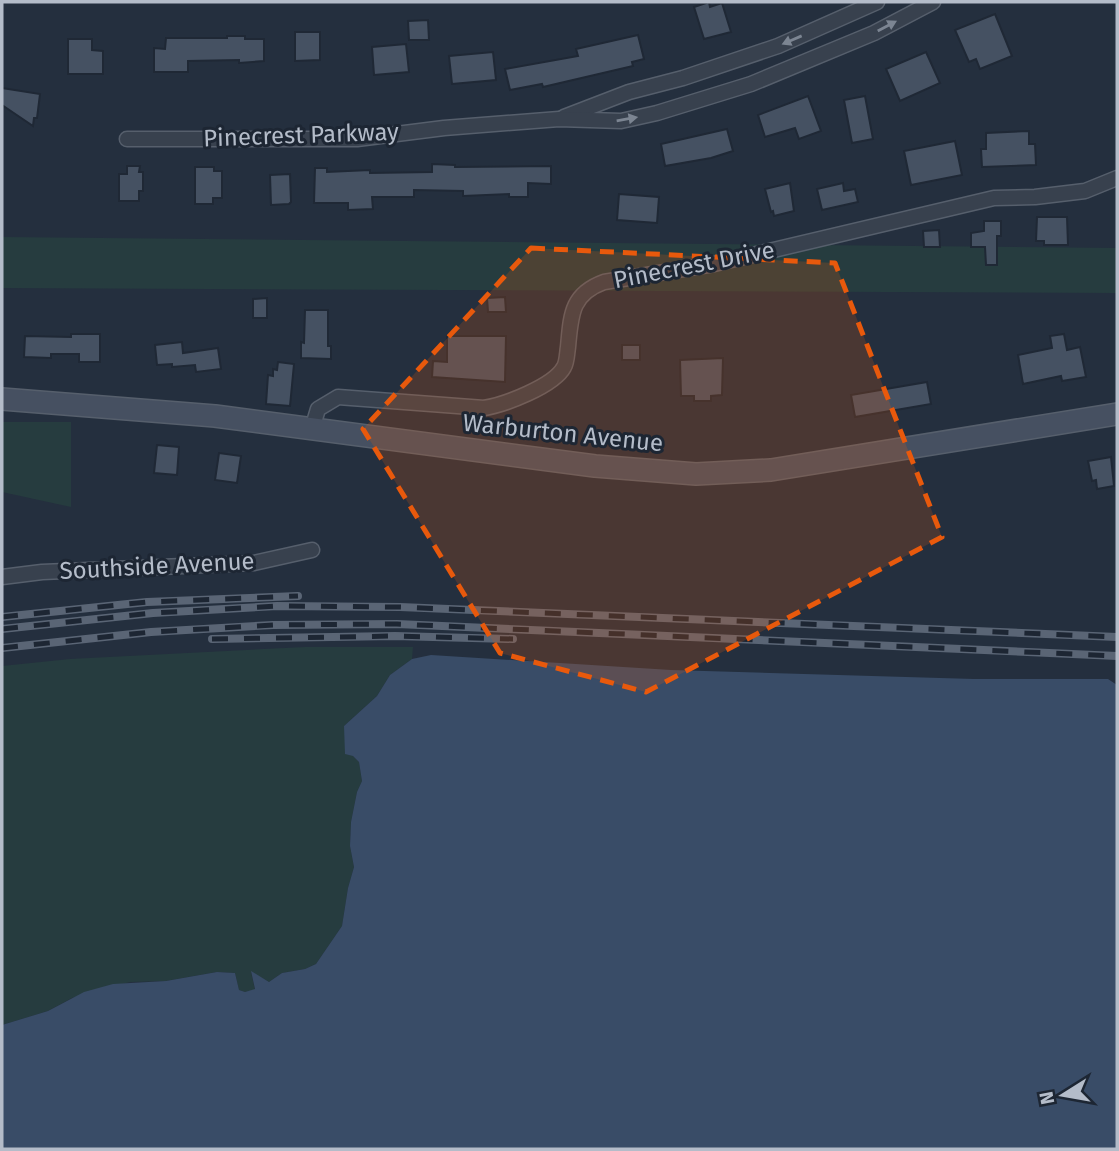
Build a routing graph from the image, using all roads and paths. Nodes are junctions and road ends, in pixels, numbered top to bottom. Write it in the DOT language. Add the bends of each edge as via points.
graph roads {
  1 [pos="877,2"];
  2 [pos="933,2"];
  3 [pos="851,15"];
  4 [pos="863,37"];
  5 [pos="559,119"];
  6 [pos="127,139"];
  7 [pos="1117,178"];
  8 [pos="2,399"];
  9 [pos="1117,414"];
  10 [pos="312,429"];
  11 [pos="312,550"];
  12 [pos="2,577"];
  1 -- 3 [label="street, Pinecrest Parkway"];
  4 -- 2 [label="street, Pinecrest Parkway, one-way"];
  3 -- 4 [label="street"];
  3 -- 5 [label="street, Pinecrest Parkway, one-way" via="778,46"];
  5 -- 4 [label="street, Pinecrest Parkway, one-way" via="621,121 657,113 751,84"];
  5 -- 6 [label="street, Pinecrest Parkway" via="357,139"];
  7 -- 10 [label="street, Pinecrest Drive" via="1085,191 994,198 714,264 604,282 576,302 566,365 543,386 484,408 338,397 318,409"];
  8 -- 10 [label="street, Warburton Avenue" via="215,416"];
  9 -- 10 [label="street, Warburton Avenue" via="771,470 696,474 595,466"];
  11 -- 12 [label="street, Southside Avenue" via="254,563"];
}
